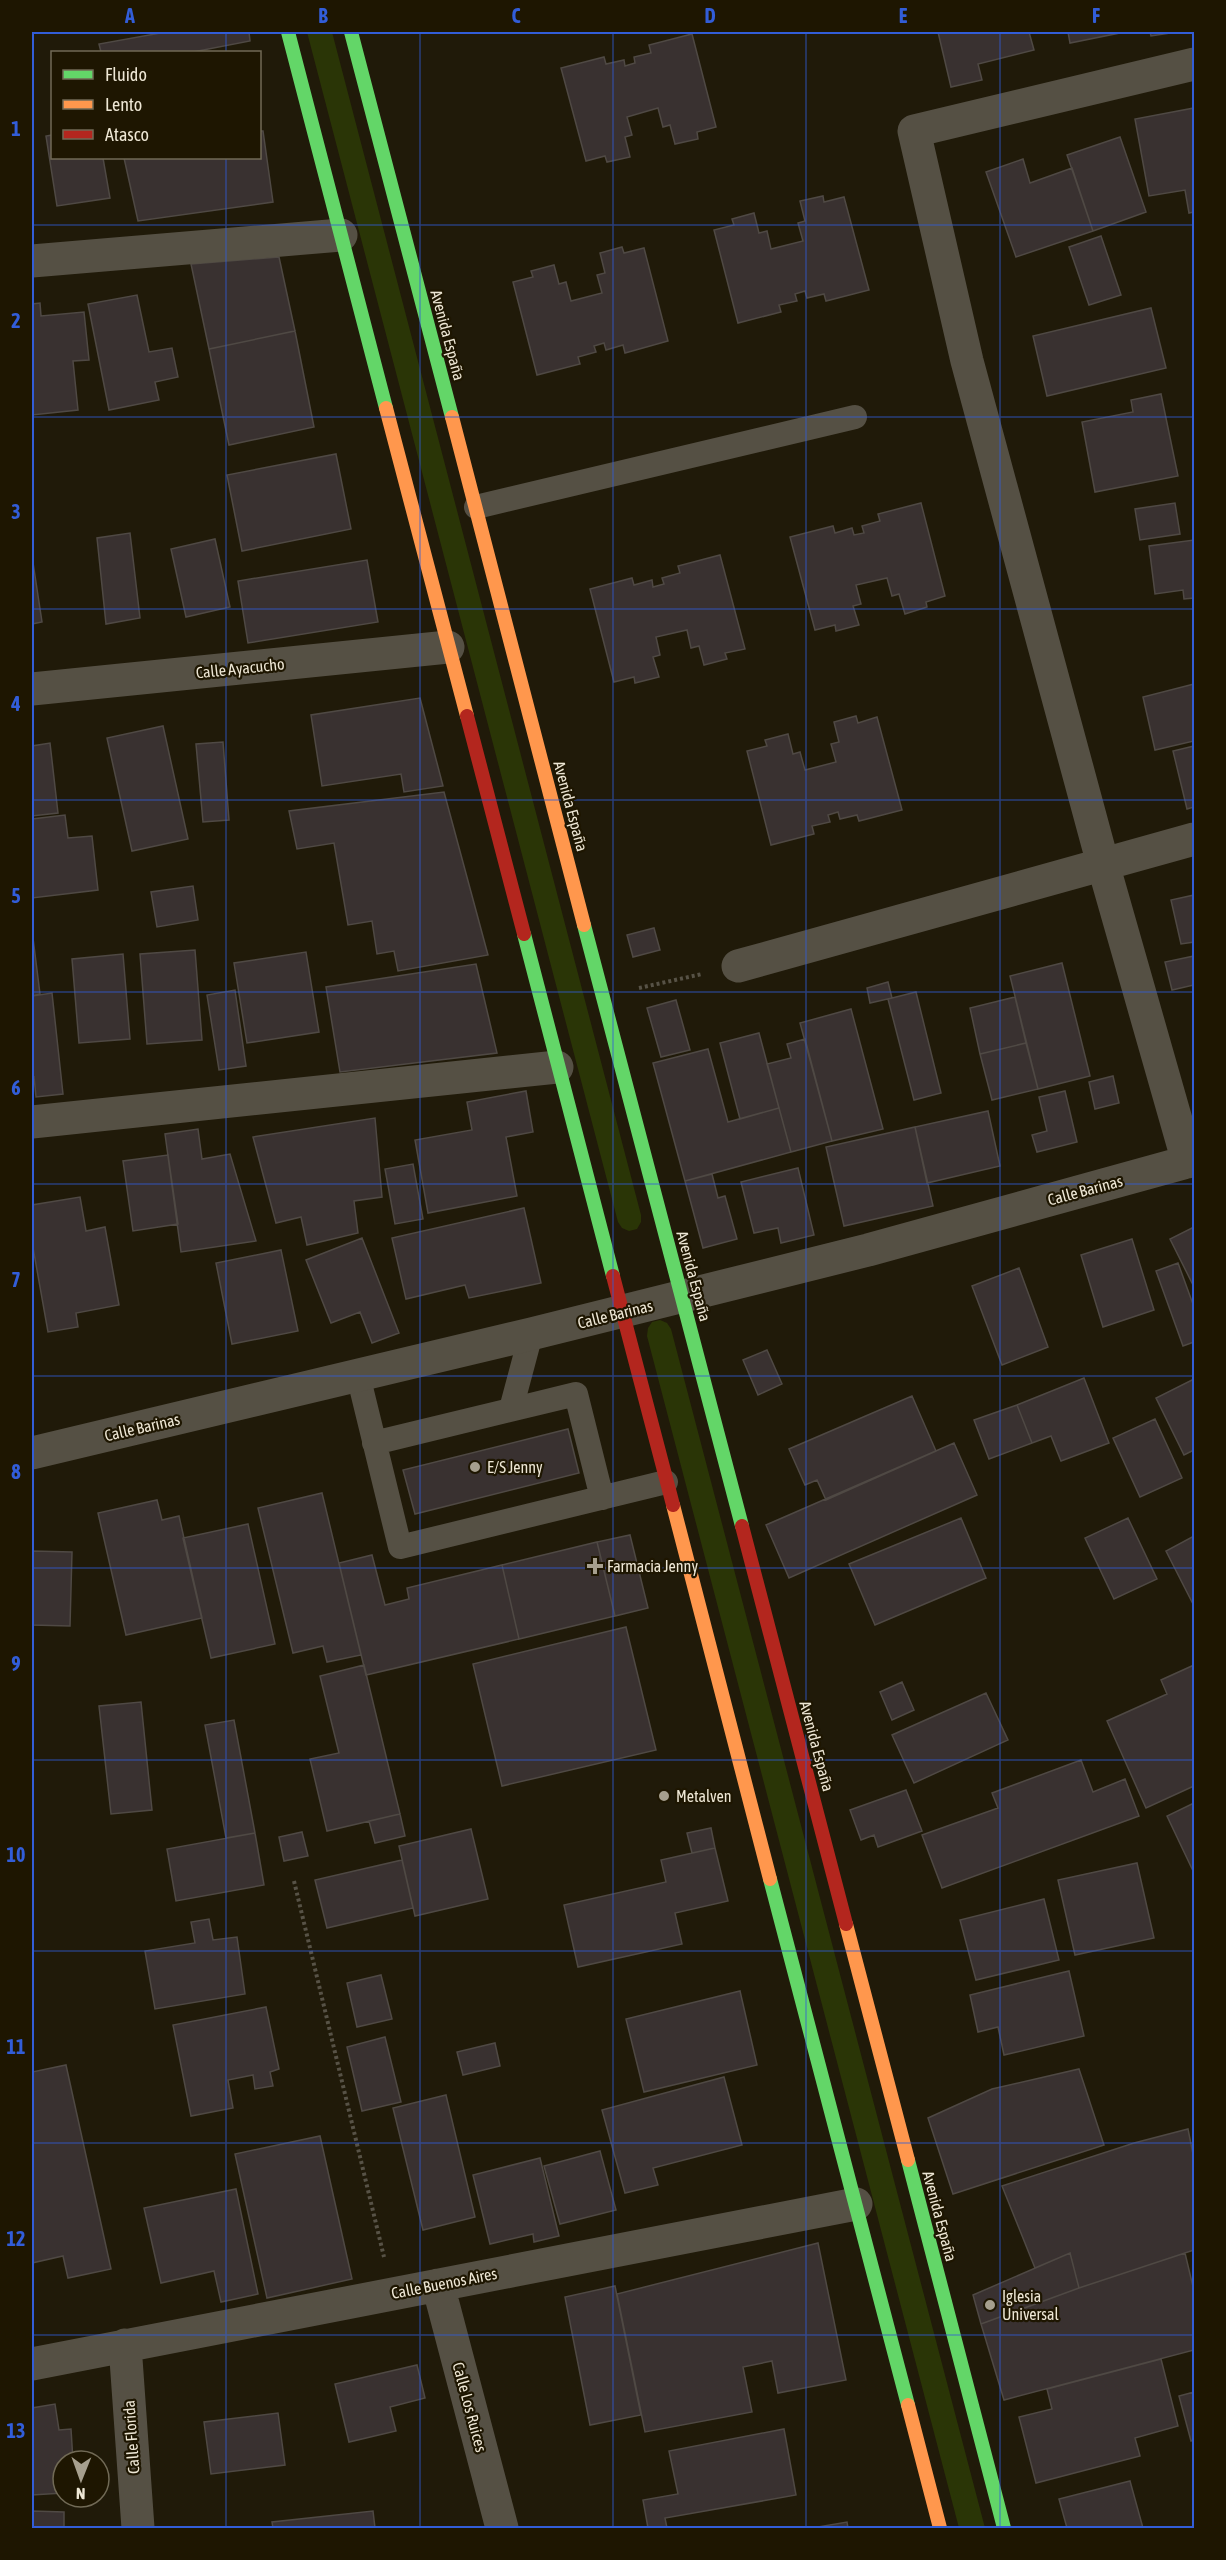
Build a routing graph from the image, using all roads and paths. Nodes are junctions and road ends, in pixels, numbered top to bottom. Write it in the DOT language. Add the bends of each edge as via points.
graph roads {
  1 [pos="288,32"];
  2 [pos="351,32"];
  3 [pos="1194,64"];
  4 [pos="341,235"];
  5 [pos="32,261"];
  6 [pos="855,417"];
  7 [pos="476,507"];
  8 [pos="448,648"];
  9 [pos="32,689"];
  10 [pos="1194,839"];
  11 [pos="1103,864"];
  12 [pos="738,966"];
  13 [pos="603,995"];
  14 [pos="557,1067"];
  15 [pos="32,1122"];
  16 [pos="1191,1161"];
  17 [pos="682,1297"];
  18 [pos="622,1312"];
  19 [pos="531,1335"];
  20 [pos="358,1375"];
  21 [pos="511,1409"];
  22 [pos="374,1443"];
  23 [pos="32,1453"];
  24 [pos="666,1482"];
  25 [pos="602,1498"];
  26 [pos="294,1881"];
  27 [pos="856,2204"];
  28 [pos="438,2285"];
  29 [pos="392,2293"];
  30 [pos="125,2345"];
  31 [pos="32,2364"];
  32 [pos="138,2529"];
  33 [pos="502,2529"];
  34 [pos="940,2529"];
  35 [pos="1004,2529"];
  1 -- 4 [label="main road"];
  2 -- 7 [label="main road, Avenida España"];
  3 -- 11 [label="street" via="914,131 967,361"];
  4 -- 5 [label="street"];
  4 -- 8 [label="main road"];
  6 -- 7 [label="lane"];
  7 -- 13 [label="main road, Avenida España"];
  8 -- 9 [label="street, Calle Ayacucho"];
  8 -- 14 [label="main road"];
  10 -- 11 [label="street"];
  11 -- 12 [label="street"];
  11 -- 16 [label="street"];
  12 -- 13 [label="path"];
  13 -- 17 [label="main road, Avenida España"];
  14 -- 15 [label="street"];
  14 -- 18 [label="main road"];
  16 -- 17 [label="street, Calle Barinas" via="868,1251"];
  17 -- 18 [label="street, Calle Barinas"];
  17 -- 35 [label="main road, Avenida España"];
  18 -- 19 [label="street, Calle Barinas"];
  18 -- 24 [label="main road"];
  19 -- 20 [label="street, Calle Barinas"];
  19 -- 21 [label="lane"];
  20 -- 22 [label="lane"];
  20 -- 23 [label="street, Calle Barinas"];
  21 -- 22 [label="lane"];
  21 -- 25 [label="lane" via="576,1394"];
  22 -- 25 [label="lane" via="400,1547"];
  24 -- 25 [label="lane"];
  24 -- 27 [label="main road"];
  26 -- 29 [label="path"];
  27 -- 28 [label="street, Calle Buenos Aires"];
  27 -- 34 [label="main road"];
  28 -- 29 [label="street, Calle Buenos Aires"];
  28 -- 33 [label="street, Calle Los Ruices"];
  29 -- 30 [label="street, Calle Buenos Aires"];
  30 -- 31 [label="street, Calle Buenos Aires"];
  30 -- 32 [label="street, Calle Florida"];
}
